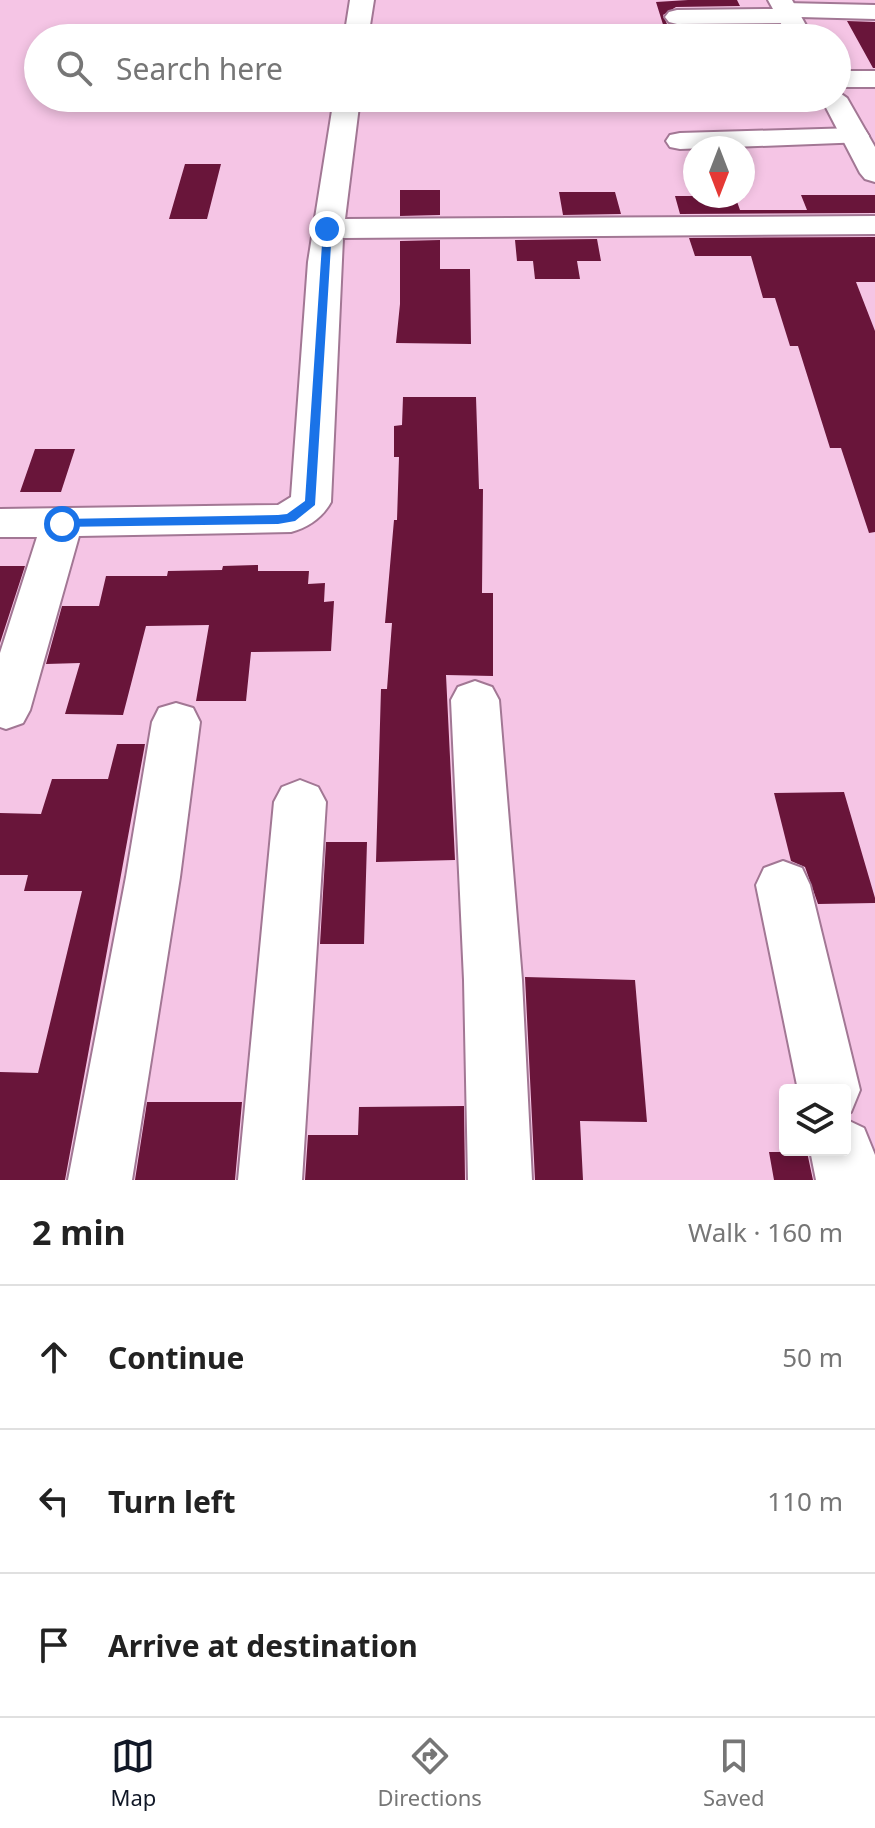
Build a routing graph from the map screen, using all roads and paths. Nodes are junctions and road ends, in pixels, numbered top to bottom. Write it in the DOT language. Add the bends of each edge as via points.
graph roads {
  1 [pos="362,0"];
  2 [pos="785,9"];
  3 [pos="875,12"];
  4 [pos="677,17"];
  5 [pos="358,24"];
  6 [pos="851,79"];
  7 [pos="875,79"];
  8 [pos="345,112"];
  9 [pos="842,112"];
  10 [pos="855,136"];
  11 [pos="680,141"];
  12 [pos="874,171"];
  13 [pos="875,225"];
  14 [pos="327,229"];
  15 [pos="0,523"];
  16 [pos="62,524"];
  17 [pos="475,700"];
  18 [pos="6,710"];
  19 [pos="176,722"];
  20 [pos="300,802"];
  21 [pos="783,885"];
  22 [pos="828,1084"];
  23 [pos="843,1156"];
  24 [pos="100,1180"];
  25 [pos="270,1180"];
  26 [pos="500,1180"];
  27 [pos="848,1180"];
  1 -- 5 [label="main road"];
  2 -- 3 [label="main road"];
  2 -- 4 [label="main road"];
  6 -- 7 [label="main road"];
  8 -- 14 [label="main road"];
  9 -- 10 [label="main road"];
  10 -- 11 [label="main road"];
  10 -- 12 [label="main road"];
  13 -- 14 [label="main road"];
  14 -- 16 [label="main road" via="311,502 291,518"];
  15 -- 16 [label="main road"];
  16 -- 18 [label="main road"];
  17 -- 26 [label="main road"];
  19 -- 24 [label="main road"];
  20 -- 25 [label="main road"];
  21 -- 22 [label="main road"];
  23 -- 27 [label="main road"];
}
